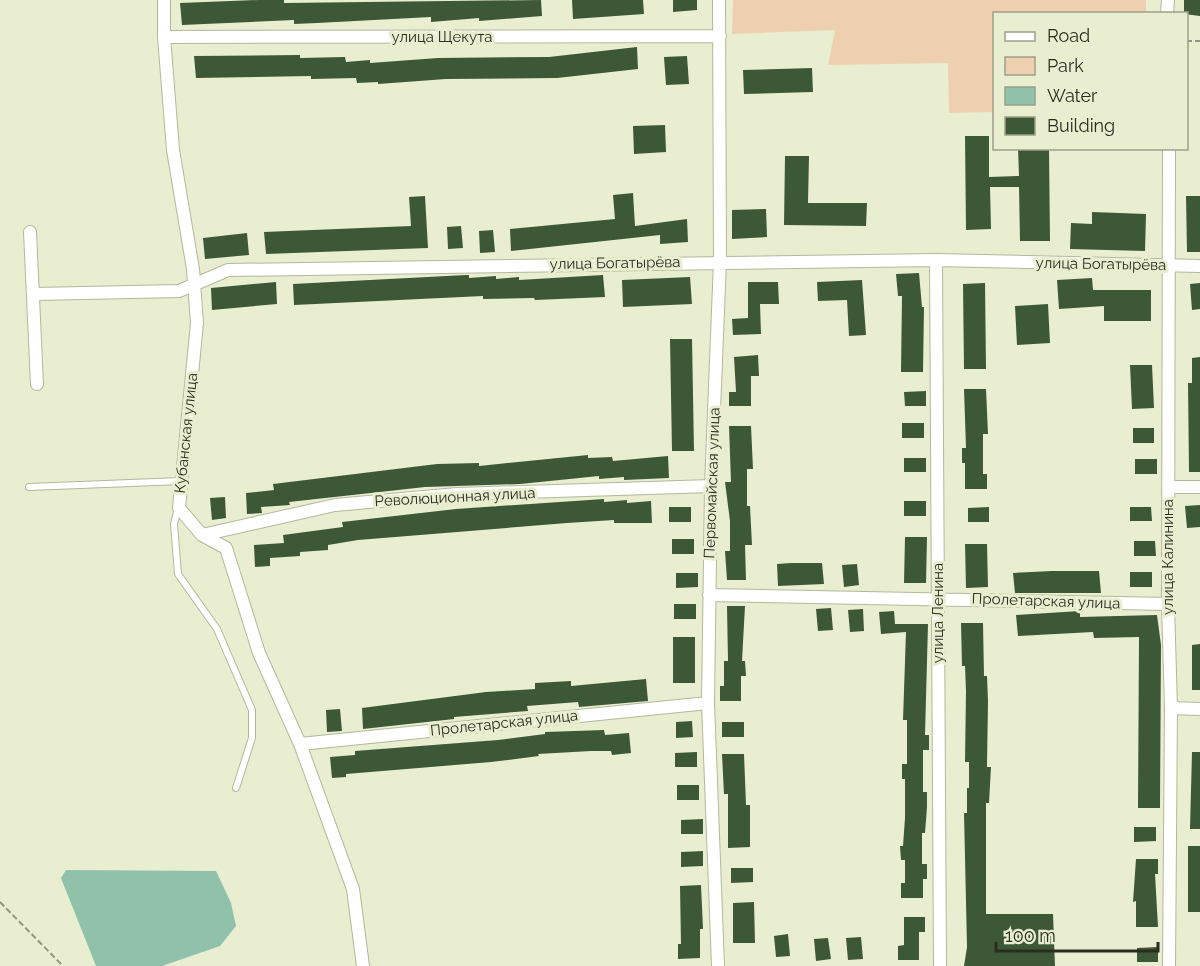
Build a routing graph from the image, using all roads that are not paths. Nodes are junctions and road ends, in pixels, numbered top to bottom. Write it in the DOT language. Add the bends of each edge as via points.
graph roads {
  1 [pos="164,0"];
  2 [pos="719,0"];
  3 [pos="720,36"];
  4 [pos="164,37"];
  5 [pos="1169,150"];
  6 [pos="30,232"];
  7 [pos="936,260"];
  8 [pos="720,261"];
  9 [pos="1170,266"];
  10 [pos="1200,266"];
  11 [pos="194,283"];
  12 [pos="35,294"];
  13 [pos="37,384"];
  14 [pos="182,481"];
  15 [pos="711,486"];
  16 [pos="1168,487"];
  17 [pos="1200,487"];
  18 [pos="29,488"];
  19 [pos="179,508"];
  20 [pos="202,535"];
  21 [pos="709,595"];
  22 [pos="938,598"];
  23 [pos="1168,604"];
  24 [pos="708,703"];
  25 [pos="1172,708"];
  26 [pos="1200,709"];
  27 [pos="300,744"];
  28 [pos="236,788"];
  29 [pos="363,966"];
  30 [pos="718,966"];
  31 [pos="940,966"];
  32 [pos="1169,966"];
  1 -- 4 [label="street, Кубанская улица"];
  2 -- 3 [label="street, Первомайская улица"];
  3 -- 4 [label="street, улица Щекута"];
  3 -- 8 [label="street, Первомайская улица"];
  4 -- 11 [label="street, Кубанская улица" via="173,150"];
  5 -- 9 [label="street, улица Калинина"];
  6 -- 12 [label="street"];
  7 -- 8 [label="street, улица Богатырёва"];
  7 -- 9 [label="street, улица Богатырёва"];
  7 -- 22 [label="street, улица Ленина"];
  8 -- 11 [label="street, улица Богатырёва" via="228,270"];
  8 -- 15 [label="street, Первомайская улица"];
  9 -- 10 [label="street, улица Богатырёва"];
  9 -- 16 [label="street, улица Калинина"];
  11 -- 12 [label="street, улица Богатырёва" via="180,291"];
  11 -- 14 [label="street, Кубанская улица" via="197,323"];
  12 -- 13 [label="street"];
  14 -- 18 [label="lane"];
  14 -- 19 [label="street, Кубанская улица"];
  15 -- 20 [label="street, Революционная улица" via="457,494 335,505"];
  15 -- 21 [label="street, Первомайская улица"];
  16 -- 17 [label="street"];
  16 -- 23 [label="street, улица Калинина"];
  19 -- 20 [label="street, Кубанская улица"];
  19 -- 28 [label="lane" via="174,524 178,574 217,629 252,710 252,738"];
  20 -- 27 [label="street, Кубанская улица" via="226,548 259,653"];
  21 -- 22 [label="street, Пролетарская улица"];
  21 -- 24 [label="street, Первомайская улица"];
  22 -- 23 [label="street, Пролетарская улица"];
  22 -- 31 [label="street, улица Ленина"];
  23 -- 25 [label="street, улица Калинина"];
  24 -- 27 [label="street, Пролетарская улица"];
  24 -- 30 [label="street, Первомайская улица"];
  25 -- 26 [label="street"];
  25 -- 32 [label="street, улица Калинина"];
  27 -- 29 [label="street, Кубанская улица" via="353,888"];
}
